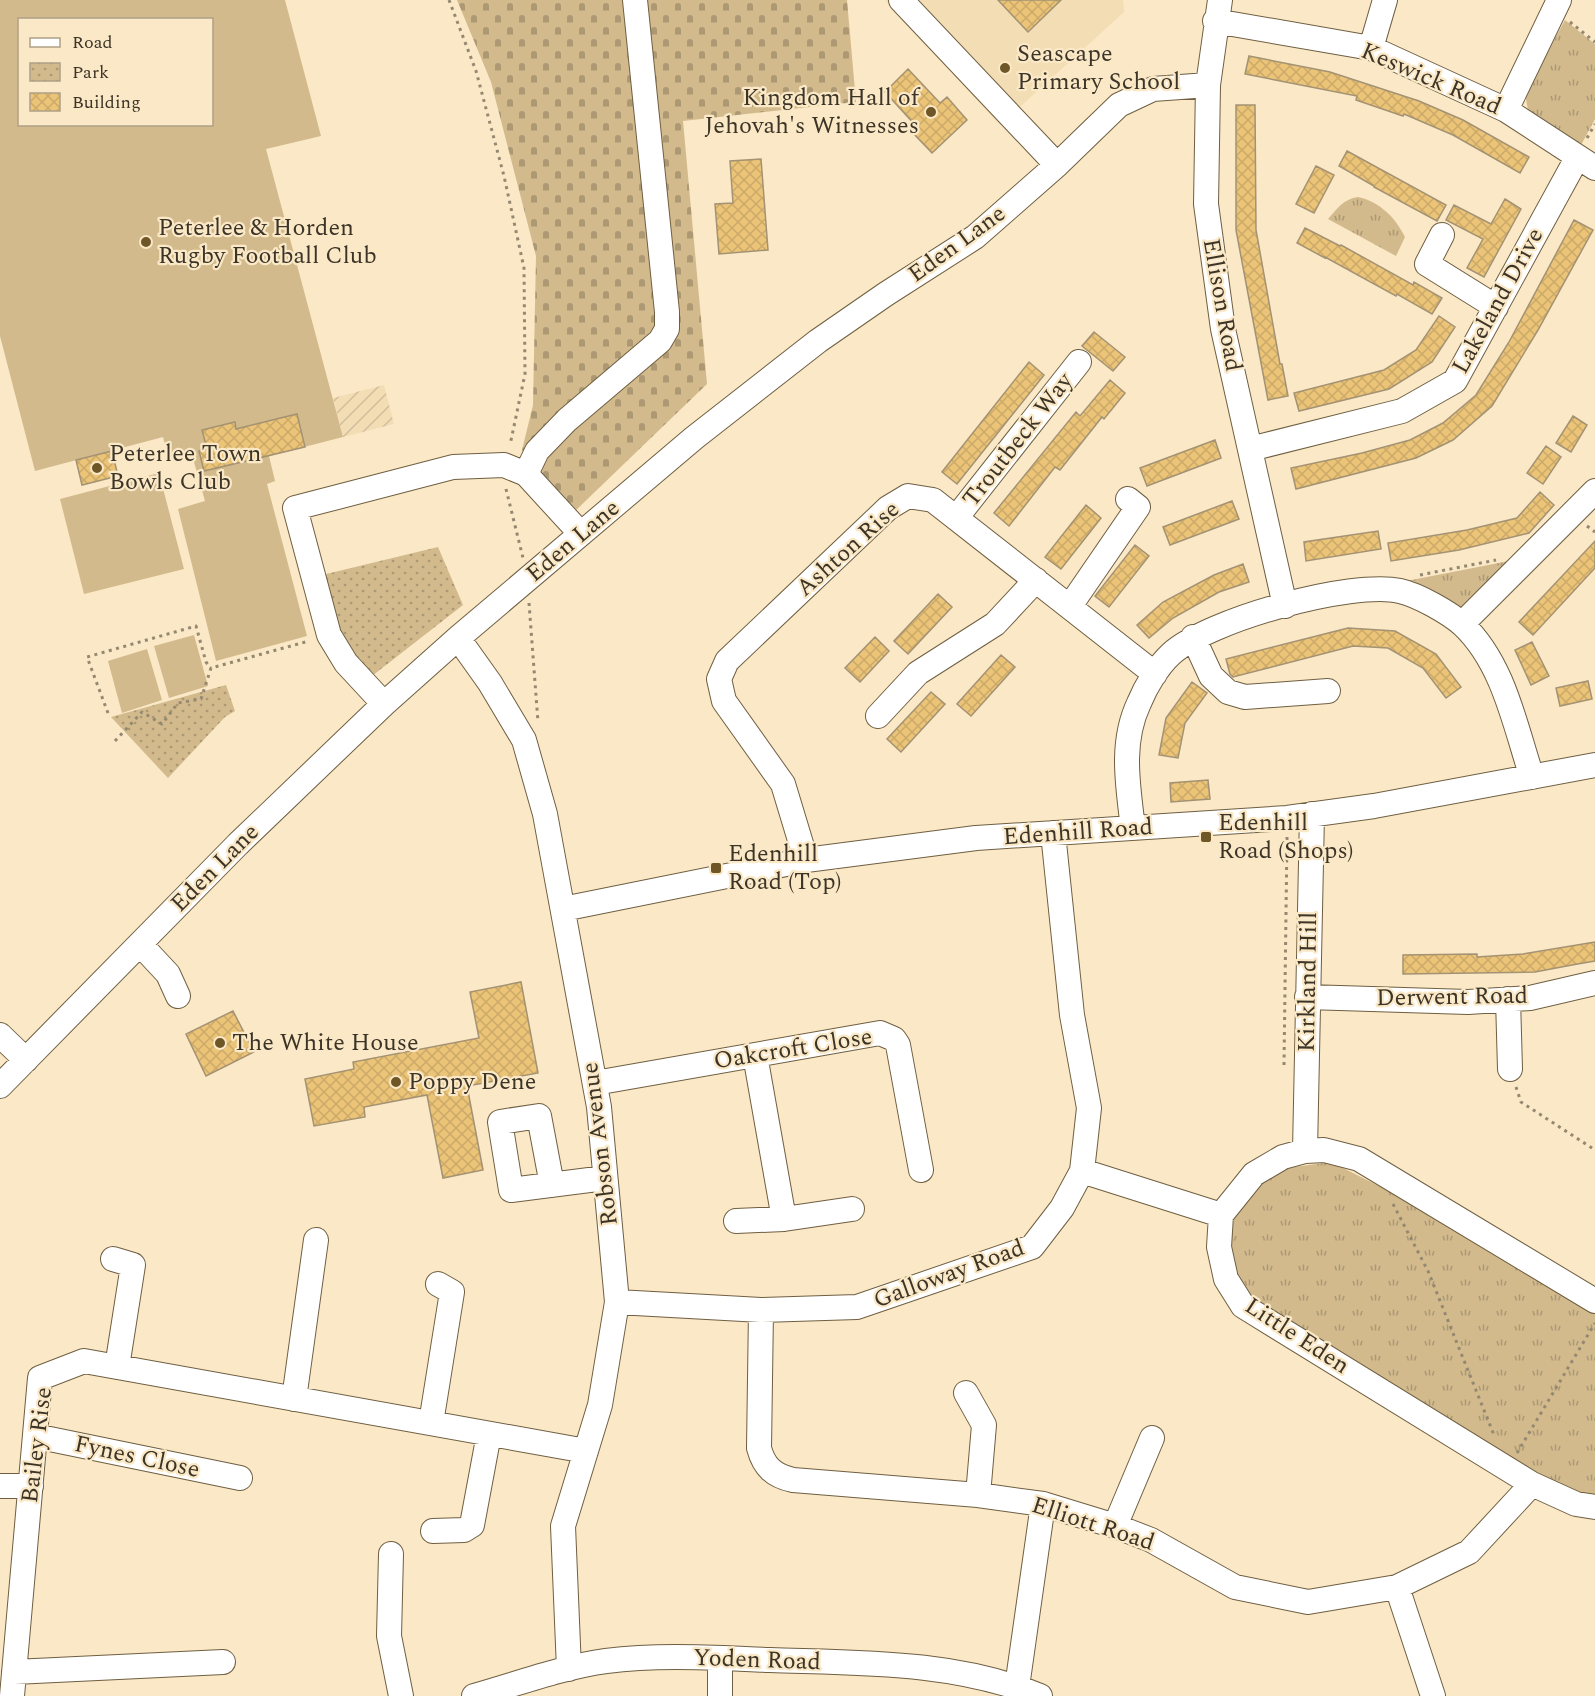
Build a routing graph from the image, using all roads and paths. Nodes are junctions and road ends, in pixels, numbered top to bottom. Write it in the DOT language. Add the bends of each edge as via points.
graph roads {
  1 [pos="449,0"];
  2 [pos="635,0"];
  3 [pos="901,0"];
  4 [pos="1385,0"];
  5 [pos="1556,5"];
  6 [pos="1218,11"];
  7 [pos="1595,42"];
  8 [pos="1371,48"];
  9 [pos="1208,85"];
  10 [pos="1506,110"];
  11 [pos="1586,163"];
  12 [pos="1057,165"];
  13 [pos="1442,235"];
  14 [pos="1496,307"];
  15 [pos="1079,362"];
  16 [pos="1250,449"];
  17 [pos="515,469"];
  18 [pos="1595,491"];
  19 [pos="1128,499"];
  20 [pos="956,518"];
  21 [pos="580,534"];
  22 [pos="1497,560"];
  23 [pos="1417,576"];
  24 [pos="528,579"];
  25 [pos="1036,580"];
  26 [pos="1070,606"];
  27 [pos="1285,606"];
  28 [pos="1462,624"];
  29 [pos="329,635"];
  30 [pos="1193,637"];
  31 [pos="458,638"];
  32 [pos="211,668"];
  33 [pos="1155,674"];
  34 [pos="1328,691"];
  35 [pos="384,704"];
  36 [pos="108,713"];
  37 [pos="878,716"];
  38 [pos="539,732"];
  39 [pos="115,741"];
  40 [pos="1595,765"];
  41 [pos="1532,777"];
  42 [pos="1312,814"];
  43 [pos="1287,818"];
  44 [pos="1133,828"];
  45 [pos="1053,833"];
  46 [pos="806,860"];
  47 [pos="562,909"];
  48 [pos="140,944"];
  49 [pos="1595,983"];
  50 [pos="178,996"];
  51 [pos="1307,997"];
  52 [pos="1508,999"];
  53 [pos="0,1035"];
  54 [pos="755,1055"];
  55 [pos="26,1060"];
  56 [pos="1510,1069"];
  57 [pos="1284,1075"];
  58 [pos="595,1083"];
  59 [pos="0,1086"];
  60 [pos="1595,1150"];
  61 [pos="1305,1151"];
  62 [pos="921,1170"];
  63 [pos="1082,1171"];
  64 [pos="605,1178"];
  65 [pos="552,1185"];
  66 [pos="1387,1197"];
  67 [pos="852,1209"];
  68 [pos="1221,1215"];
  69 [pos="784,1219"];
  70 [pos="736,1221"];
  71 [pos="316,1240"];
  72 [pos="113,1259"];
  73 [pos="438,1284"];
  74 [pos="1595,1301"];
  75 [pos="617,1302"];
  76 [pos="761,1310"];
  77 [pos="1595,1323"];
  78 [pos="117,1367"];
  79 [pos="966,1393"];
  80 [pos="294,1399"];
  81 [pos="431,1423"];
  82 [pos="489,1434"];
  83 [pos="35,1436"];
  84 [pos="1494,1436"];
  85 [pos="1152,1438"];
  86 [pos="586,1451"];
  87 [pos="1507,1468"];
  88 [pos="240,1478"];
  89 [pos="1532,1484"];
  90 [pos="0,1486"];
  91 [pos="31,1486"];
  92 [pos="978,1495"];
  93 [pos="1043,1504"];
  94 [pos="1595,1507"];
  95 [pos="1115,1526"];
  96 [pos="433,1531"];
  97 [pos="391,1554"];
  98 [pos="1397,1587"];
  99 [pos="720,1659"];
  100 [pos="223,1662"];
  101 [pos="569,1669"];
  102 [pos="15,1672"];
  103 [pos="1017,1687"];
  104 [pos="12,1696"];
  105 [pos="401,1696"];
  106 [pos="474,1696"];
  107 [pos="720,1696"];
  108 [pos="1040,1696"];
  109 [pos="1433,1696"];
  1 -- 17 [label="path" via="476,71 524,268 525,374"];
  2 -- 17 [label="street" via="667,329 660,341"];
  3 -- 12 [label="street"];
  4 -- 8 [label="street"];
  5 -- 7 [label="path"];
  5 -- 10 [label="street"];
  6 -- 8 [label="street, Keswick Road"];
  6 -- 9 [label="street, Ellison Road"];
  8 -- 10 [label="street, Keswick Road"];
  9 -- 12 [label="street, Eden Lane" via="1153,89 1119,105"];
  9 -- 16 [label="street, Ellison Road" via="1206,204 1224,329"];
  10 -- 11 [label="street, Keswick Road"];
  11 -- 14 [label="street, Lakeland Drive"];
  12 -- 21 [label="street, Eden Lane" via="975,237 818,341"];
  13 -- 14 [label="street" via="1427,264"];
  14 -- 16 [label="street, Lakeland Drive" via="1455,381 1402,411"];
  15 -- 20 [label="street, Troutbeck Way"];
  16 -- 27 [label="street, Ellison Road"];
  17 -- 21 [label="street"];
  17 -- 24 [label="path" via="502,473"];
  17 -- 29 [label="street" via="453,467 295,508"];
  18 -- 28 [label="street"];
  19 -- 26 [label="street" via="1138,507"];
  20 -- 25 [label="street, Ashton Rise"];
  20 -- 46 [label="street, Ashton Rise" via="933,500 908,496 888,508 727,661 719,679 724,701 783,784"];
  21 -- 24 [label="street, Eden Lane"];
  22 -- 23 [label="path"];
  24 -- 31 [label="street, Eden Lane"];
  24 -- 38 [label="path"];
  25 -- 26 [label="street, Ashton Rise"];
  25 -- 37 [label="street" via="995,624 918,673"];
  26 -- 33 [label="street, Ashton Rise"];
  27 -- 28 [label="street" via="1357,589 1400,591"];
  27 -- 30 [label="street" via="1233,620"];
  28 -- 41 [label="street" via="1494,666"];
  29 -- 32 [label="path"];
  29 -- 35 [label="street" via="346,663"];
  30 -- 33 [label="street" via="1171,654"];
  30 -- 34 [label="street" via="1211,676 1228,692 1245,697"];
  31 -- 35 [label="street, Eden Lane"];
  31 -- 47 [label="street, Robson Avenue" via="524,740 545,814"];
  32 -- 36 [label="path" via="196,626 87,657"];
  32 -- 39 [label="path" via="201,699 178,703 162,724 142,712"];
  33 -- 44 [label="street" via="1129,730 1126,768"];
  35 -- 48 [label="street, Eden Lane"];
  40 -- 41 [label="street, Edenhill Road"];
  41 -- 42 [label="street, Edenhill Road"];
  42 -- 43 [label="street, Edenhill Road"];
  42 -- 51 [label="street, Kirkland Hill"];
  43 -- 44 [label="street, Edenhill Road"];
  43 -- 57 [label="path"];
  44 -- 45 [label="street, Edenhill Road"];
  45 -- 46 [label="street, Edenhill Road" via="976,838"];
  45 -- 63 [label="street, Galloway Road" via="1072,1015 1089,1108"];
  46 -- 47 [label="street, Edenhill Road"];
  47 -- 58 [label="street, Robson Avenue"];
  48 -- 50 [label="street" via="168,974"];
  48 -- 55 [label="street, Eden Lane"];
  49 -- 52 [label="street, Derwent Road"];
  51 -- 52 [label="street, Derwent Road" via="1468,1002"];
  51 -- 61 [label="street, Kirkland Hill"];
  52 -- 56 [label="street"];
  53 -- 55 [label="street"];
  54 -- 58 [label="street, Oakcroft Close"];
  54 -- 62 [label="street, Oakcroft Close" via="880,1033 894,1039"];
  54 -- 69 [label="street"];
  55 -- 59 [label="street, Eden Lane"];
  56 -- 60 [label="path" via="1521,1102"];
  58 -- 64 [label="street, Robson Avenue"];
  61 -- 68 [label="street" via="1283,1156 1254,1174"];
  61 -- 74 [label="street" via="1324,1150 1359,1159"];
  63 -- 68 [label="street"];
  63 -- 76 [label="street, Galloway Road" via="1062,1208 1032,1247 857,1307"];
  64 -- 65 [label="street"];
  64 -- 75 [label="street, Robson Avenue"];
  66 -- 84 [label="path" via="1428,1271"];
  67 -- 69 [label="street"];
  68 -- 87 [label="street, Little Eden" via="1219,1247 1226,1279 1243,1306"];
  69 -- 70 [label="street"];
  71 -- 80 [label="street"];
  72 -- 78 [label="street" via="133,1265"];
  73 -- 81 [label="street" via="452,1292"];
  75 -- 76 [label="street, Galloway Road"];
  75 -- 86 [label="street, Robson Avenue" via="600,1405"];
  76 -- 92 [label="street, Elliott Road" via="759,1448 773,1473 793,1480"];
  77 -- 87 [label="path"];
  78 -- 80 [label="street, Bailey Rise"];
  78 -- 83 [label="street, Bailey Rise" via="84,1361 40,1378"];
  79 -- 92 [label="street" via="984,1425"];
  80 -- 81 [label="street, Bailey Rise"];
  81 -- 82 [label="street, Bailey Rise"];
  82 -- 86 [label="street, Bailey Rise"];
  82 -- 96 [label="street" via="472,1525 464,1530"];
  83 -- 88 [label="street, Fynes Close"];
  83 -- 91 [label="street, Bailey Rise"];
  85 -- 95 [label="street"];
  86 -- 101 [label="street, Robson Avenue" via="563,1526"];
  87 -- 89 [label="street, Little Eden"];
  89 -- 94 [label="street, Little Eden" via="1576,1504"];
  89 -- 98 [label="street, Elliott Road" via="1468,1552"];
  90 -- 91 [label="street"];
  91 -- 102 [label="street, Bailey Rise"];
  92 -- 93 [label="street, Elliott Road"];
  93 -- 95 [label="street, Elliott Road"];
  93 -- 103 [label="street"];
  95 -- 98 [label="street, Elliott Road" via="1151,1540 1235,1587 1308,1602"];
  97 -- 105 [label="street" via="389,1636"];
  98 -- 109 [label="street"];
  99 -- 101 [label="street, Yoden Road" via="646,1658"];
  99 -- 103 [label="street, Yoden Road" via="879,1664 959,1673"];
  99 -- 107 [label="street"];
  100 -- 102 [label="street"];
  101 -- 106 [label="street, Yoden Road"];
  102 -- 104 [label="street, Bailey Rise"];
  103 -- 108 [label="street, Yoden Road"];
}
